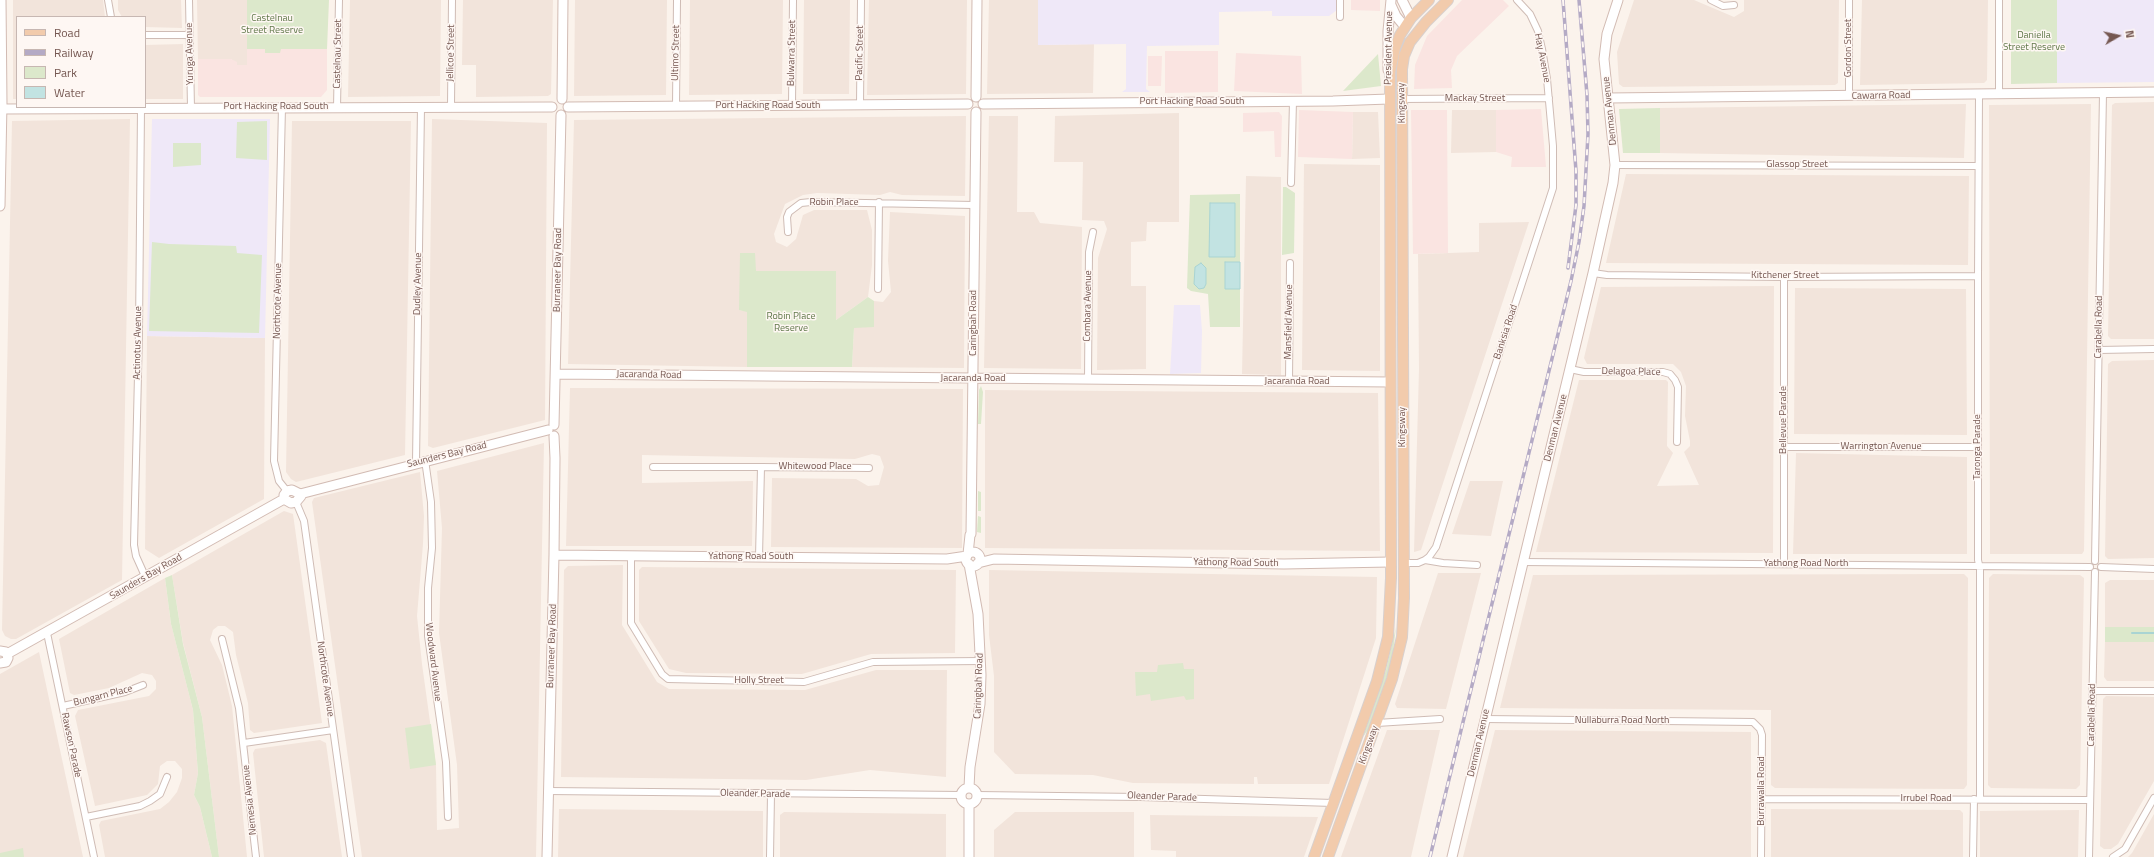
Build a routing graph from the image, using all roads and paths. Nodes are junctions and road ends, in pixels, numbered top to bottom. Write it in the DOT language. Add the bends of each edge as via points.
graph roads {
  1 [pos="1,0"];
  2 [pos="108,0"];
  3 [pos="190,0"];
  4 [pos="339,0"];
  5 [pos="452,0"];
  6 [pos="563,0"];
  7 [pos="677,0"];
  8 [pos="793,0"];
  9 [pos="861,0"];
  10 [pos="977,0"];
  11 [pos="1340,0"];
  12 [pos="1402,0"];
  13 [pos="1429,0"];
  14 [pos="1448,0"];
  15 [pos="1517,0"];
  16 [pos="1710,0"];
  17 [pos="1849,0"];
  18 [pos="1999,0"];
  19 [pos="1390,1"];
  20 [pos="1616,1"];
  21 [pos="1734,5"];
  22 [pos="111,16"];
  23 [pos="1340,17"];
  24 [pos="1411,18"];
  25 [pos="1405,27"];
  26 [pos="1415,34"];
  27 [pos="146,35"];
  28 [pos="190,35"];
  29 [pos="2154,92"];
  30 [pos="2103,93"];
  31 [pos="1999,94"];
  32 [pos="1979,95"];
  33 [pos="1849,96"];
  34 [pos="976,97"];
  35 [pos="1389,97"];
  36 [pos="1549,98"];
  37 [pos="1608,98"];
  38 [pos="562,99"];
  39 [pos="1402,99"];
  40 [pos="1293,101"];
  41 [pos="968,104"];
  42 [pos="982,104"];
  43 [pos="860,105"];
  44 [pos="451,106"];
  45 [pos="676,106"];
  46 [pos="792,106"];
  47 [pos="282,107"];
  48 [pos="421,107"];
  49 [pos="552,107"];
  50 [pos="568,107"];
  51 [pos="141,108"];
  52 [pos="191,108"];
  53 [pos="337,108"];
  54 [pos="1,109"];
  55 [pos="976,112"];
  56 [pos="561,115"];
  57 [pos="1615,165"];
  58 [pos="1978,166"];
  59 [pos="1291,183"];
  60 [pos="879,202"];
  61 [pos="974,205"];
  62 [pos="0,206"];
  63 [pos="788,232"];
  64 [pos="1094,232"];
  65 [pos="1290,263"];
  66 [pos="1593,273"];
  67 [pos="1978,276"];
  68 [pos="1784,277"];
  69 [pos="878,289"];
  70 [pos="2154,349"];
  71 [pos="2099,350"];
  72 [pos="1570,369"];
  73 [pos="556,374"];
  74 [pos="974,379"];
  75 [pos="1088,380"];
  76 [pos="1403,381"];
  77 [pos="1289,382"];
  78 [pos="1390,382"];
  79 [pos="552,430"];
  80 [pos="1677,442"];
  81 [pos="1785,447"];
  82 [pos="1978,447"];
  83 [pos="420,461"];
  84 [pos="653,467"];
  85 [pos="761,467"];
  86 [pos="869,468"];
  87 [pos="286,495"];
  88 [pos="298,498"];
  89 [pos="554,556"];
  90 [pos="631,557"];
  91 [pos="759,557"];
  92 [pos="972,559"];
  93 [pos="1425,560"];
  94 [pos="2095,561"];
  95 [pos="1390,562"];
  96 [pos="1523,562"];
  97 [pos="1404,563"];
  98 [pos="1784,564"];
  99 [pos="1478,565"];
  100 [pos="1980,565"];
  101 [pos="2090,567"];
  102 [pos="2101,567"];
  103 [pos="2154,568"];
  104 [pos="2095,572"];
  105 [pos="145,576"];
  106 [pos="47,633"];
  107 [pos="222,639"];
  108 [pos="4,652"];
  109 [pos="981,662"];
  110 [pos="0,663"];
  111 [pos="143,685"];
  112 [pos="2093,691"];
  113 [pos="2154,691"];
  114 [pos="63,706"];
  115 [pos="1440,719"];
  116 [pos="1485,719"];
  117 [pos="1377,723"];
  118 [pos="1758,726"];
  119 [pos="332,730"];
  120 [pos="244,743"];
  121 [pos="167,777"];
  122 [pos="969,788"];
  123 [pos="548,791"];
  124 [pos="771,794"];
  125 [pos="961,795"];
  126 [pos="977,795"];
  127 [pos="2154,798"];
  128 [pos="1762,799"];
  129 [pos="1977,799"];
  130 [pos="2090,800"];
  131 [pos="1334,803"];
  132 [pos="969,804"];
  133 [pos="1346,807"];
  134 [pos="86,817"];
  135 [pos="448,817"];
  136 [pos="94,857"];
  137 [pos="256,857"];
  138 [pos="351,857"];
  139 [pos="547,857"];
  140 [pos="770,857"];
  141 [pos="969,857"];
  142 [pos="1314,857"];
  143 [pos="1328,857"];
  144 [pos="1452,857"];
  145 [pos="1761,857"];
  146 [pos="1973,857"];
  147 [pos="2089,857"];
  148 [pos="2113,857"];
  1 -- 54 [label="street"];
  2 -- 22 [label="street"];
  3 -- 28 [label="street, Yuruga Avenue"];
  4 -- 53 [label="street, Castelnau Street"];
  5 -- 44 [label="street, Jellicoe Street"];
  6 -- 38 [label="street"];
  7 -- 45 [label="street, Ultimo Street"];
  8 -- 46 [label="street, Bulwarra Street"];
  9 -- 43 [label="street, Pacific Street"];
  10 -- 34 [label="street"];
  11 -- 23 [label="street"];
  12 -- 24 [label="street, President Avenue"];
  13 -- 24 [label="main road, Kingsway"];
  14 -- 26 [label="main road, Kingsway"];
  15 -- 36 [label="street, Hay Avenue" via="1530,14 1538,31"];
  16 -- 21 [label="street" via="1723,6"];
  17 -- 33 [label="street, Gordon Street"];
  18 -- 31 [label="street"];
  19 -- 25 [label="street, President Avenue" via="1394,13"];
  19 -- 35 [label="street, President Avenue" via="1387,51"];
  20 -- 37 [label="street, Denman Avenue" via="1605,46"];
  24 -- 25 [label="main road, Kingsway"];
  24 -- 26 [label="main road, President Avenue"];
  25 -- 26 [label="main road, President Avenue"];
  25 -- 35 [label="main road, Kingsway" via="1392,58"];
  26 -- 39 [label="main road, Kingsway" via="1406,49 1403,61"];
  27 -- 28 [label="street"];
  28 -- 52 [label="street, Yuruga Avenue"];
  29 -- 30 [label="street, Cawarra Road"];
  30 -- 31 [label="street, Cawarra Road"];
  30 -- 71 [label="street, Carabella Road"];
  31 -- 32 [label="street, Cawarra Road"];
  32 -- 33 [label="street, Cawarra Road"];
  32 -- 58 [label="street, Taronga Parade"];
  33 -- 37 [label="street, Cawarra Road"];
  34 -- 41 [label="street" via="971,98"];
  34 -- 42 [label="street"];
  35 -- 39 [label="main road, Port Hacking Road South"];
  35 -- 40 [label="street, Port Hacking Road South"];
  35 -- 78 [label="main road, Kingsway"];
  36 -- 39 [label="street, Mackay Street"];
  36 -- 93 [label="street, Banksia Road" via="1554,172 1550,203 1436,547"];
  37 -- 57 [label="street, Denman Avenue"];
  38 -- 49 [label="street" via="555,101"];
  38 -- 50 [label="street"];
  39 -- 76 [label="main road, Kingsway"];
  40 -- 42 [label="street, Port Hacking Road South"];
  40 -- 59 [label="street"];
  41 -- 43 [label="street, Port Hacking Road South"];
  41 -- 55 [label="street" via="970,109"];
  42 -- 55 [label="street"];
  43 -- 46 [label="street, Port Hacking Road South"];
  44 -- 48 [label="street, Port Hacking Road South"];
  44 -- 49 [label="street, Port Hacking Road South"];
  45 -- 46 [label="street, Port Hacking Road South"];
  45 -- 50 [label="street, Port Hacking Road South"];
  47 -- 52 [label="street, Port Hacking Road South"];
  47 -- 53 [label="street, Port Hacking Road South"];
  47 -- 87 [label="street, Northcote Avenue" via="274,461"];
  48 -- 53 [label="street, Port Hacking Road South"];
  48 -- 83 [label="street, Dudley Avenue"];
  49 -- 56 [label="street" via="556,114"];
  50 -- 56 [label="street" via="567,112"];
  51 -- 52 [label="street, Port Hacking Road South"];
  51 -- 54 [label="street, Port Hacking Road South"];
  51 -- 105 [label="street, Actinotus Avenue" via="134,545"];
  54 -- 62 [label="street"];
  55 -- 61 [label="street, Caringbah Road"];
  56 -- 73 [label="street, Burraneer Bay Road"];
  57 -- 58 [label="street, Glassop Street"];
  57 -- 66 [label="street, Denman Avenue" via="1614,182"];
  58 -- 67 [label="street, Taronga Parade"];
  60 -- 61 [label="street, Robin Place"];
  60 -- 63 [label="street, Robin Place" via="801,203 793,208 787,217"];
  60 -- 69 [label="street"];
  61 -- 74 [label="street, Caringbah Road"];
  64 -- 75 [label="street, Combara Avenue" via="1089,252"];
  65 -- 77 [label="street, Mansfield Avenue"];
  66 -- 68 [label="street, Kitchener Street"];
  66 -- 72 [label="street, Denman Avenue"];
  67 -- 68 [label="street, Kitchener Street"];
  67 -- 82 [label="street, Taronga Parade"];
  68 -- 81 [label="street, Bellevue Parade"];
  70 -- 71 [label="street"];
  71 -- 94 [label="street, Carabella Road"];
  72 -- 80 [label="street, Delagoa Place" via="1584,372 1670,374 1678,387"];
  72 -- 96 [label="street, Denman Avenue"];
  73 -- 74 [label="street, Jacaranda Road"];
  73 -- 79 [label="street, Burraneer Bay Road"];
  74 -- 75 [label="street, Jacaranda Road"];
  74 -- 92 [label="street, Caringbah Road" via="970,535"];
  75 -- 77 [label="street, Jacaranda Road"];
  76 -- 78 [label="main road"];
  76 -- 97 [label="main road, Kingsway"];
  77 -- 78 [label="street, Jacaranda Road"];
  78 -- 95 [label="main road, Kingsway"];
  79 -- 83 [label="street, Saunders Bay Road"];
  79 -- 89 [label="street, Burraneer Bay Road"];
  81 -- 82 [label="street, Warrington Avenue"];
  81 -- 98 [label="street, Bellevue Parade"];
  82 -- 100 [label="street, Taronga Parade"];
  83 -- 88 [label="street, Saunders Bay Road"];
  83 -- 135 [label="street, Woodward Avenue" via="431,502 432,548 428,588 428,636 446,762"];
  84 -- 85 [label="street, Whitewood Place"];
  85 -- 86 [label="street, Whitewood Place"];
  85 -- 91 [label="street"];
  87 -- 88 [label="street"];
  87 -- 105 [label="street, Saunders Bay Road"];
  88 -- 119 [label="street, Northcote Avenue" via="304,521"];
  89 -- 90 [label="street, Yathong Road South"];
  89 -- 123 [label="street, Burraneer Bay Road"];
  90 -- 91 [label="street, Yathong Road South"];
  90 -- 109 [label="street, Holly Street" via="631,623 662,674 668,679 804,682 873,662"];
  91 -- 92 [label="street, Yathong Road South"];
  92 -- 95 [label="street, Yathong Road South" via="1284,564"];
  92 -- 109 [label="street, Caringbah Road"];
  93 -- 97 [label="street, Yathong Road South"];
  93 -- 99 [label="street, Yathong Road South"];
  94 -- 101 [label="street"];
  94 -- 102 [label="street"];
  95 -- 97 [label="main road, Yathong Road South"];
  95 -- 131 [label="main road, Kingsway" via="1389,623 1381,667"];
  96 -- 98 [label="street, Yathong Road North"];
  96 -- 116 [label="street, Denman Avenue"];
  97 -- 117 [label="main road, Kingsway" via="1404,611 1400,644 1392,679"];
  98 -- 100 [label="street, Yathong Road North"];
  100 -- 101 [label="street, Yathong Road North"];
  100 -- 129 [label="street, Taronga Parade"];
  101 -- 104 [label="street"];
  102 -- 103 [label="street"];
  102 -- 104 [label="street"];
  104 -- 112 [label="street, Carabella Road"];
  105 -- 106 [label="street, Saunders Bay Road"];
  106 -- 108 [label="street, Saunders Bay Road"];
  106 -- 114 [label="street, Rawson Parade"];
  107 -- 120 [label="street, Nemesia Avenue" via="238,701"];
  108 -- 110 [label="street" via="7,660"];
  109 -- 122 [label="street, Caringbah Road" via="980,704"];
  111 -- 114 [label="street, Bungarn Place" via="126,692"];
  112 -- 113 [label="street"];
  112 -- 130 [label="street, Carabella Road"];
  114 -- 134 [label="street, Rawson Parade"];
  115 -- 117 [label="street"];
  116 -- 118 [label="street, Nullaburra Road North" via="1749,721"];
  116 -- 144 [label="street, Denman Avenue"];
  117 -- 133 [label="main road, Kingsway"];
  118 -- 128 [label="street, Burrawalla Road" via="1762,735"];
  119 -- 120 [label="street"];
  119 -- 138 [label="street, Northcote Avenue"];
  120 -- 137 [label="street, Nemesia Avenue"];
  121 -- 134 [label="street" via="160,794 140,806"];
  122 -- 125 [label="street"];
  122 -- 126 [label="street" via="975,790"];
  123 -- 124 [label="street, Oleander Parade"];
  123 -- 139 [label="street, Burraneer Bay Road"];
  124 -- 125 [label="street, Oleander Parade"];
  124 -- 140 [label="street"];
  125 -- 132 [label="street" via="964,802"];
  126 -- 131 [label="street, Oleander Parade"];
  126 -- 132 [label="street" via="975,801"];
  127 -- 148 [label="street" via="2125,849"];
  128 -- 129 [label="street, Irrubel Road"];
  128 -- 145 [label="street, Burrawalla Road"];
  129 -- 130 [label="street, Irrubel Road"];
  129 -- 146 [label="street, Taronga Parade"];
  130 -- 147 [label="street, Carabella Road"];
  131 -- 133 [label="main road, Oleander Parade"];
  131 -- 142 [label="main road, Kingsway"];
  132 -- 141 [label="street"];
  133 -- 143 [label="main road, Kingsway"];
  134 -- 136 [label="street, Rawson Parade"];
}
